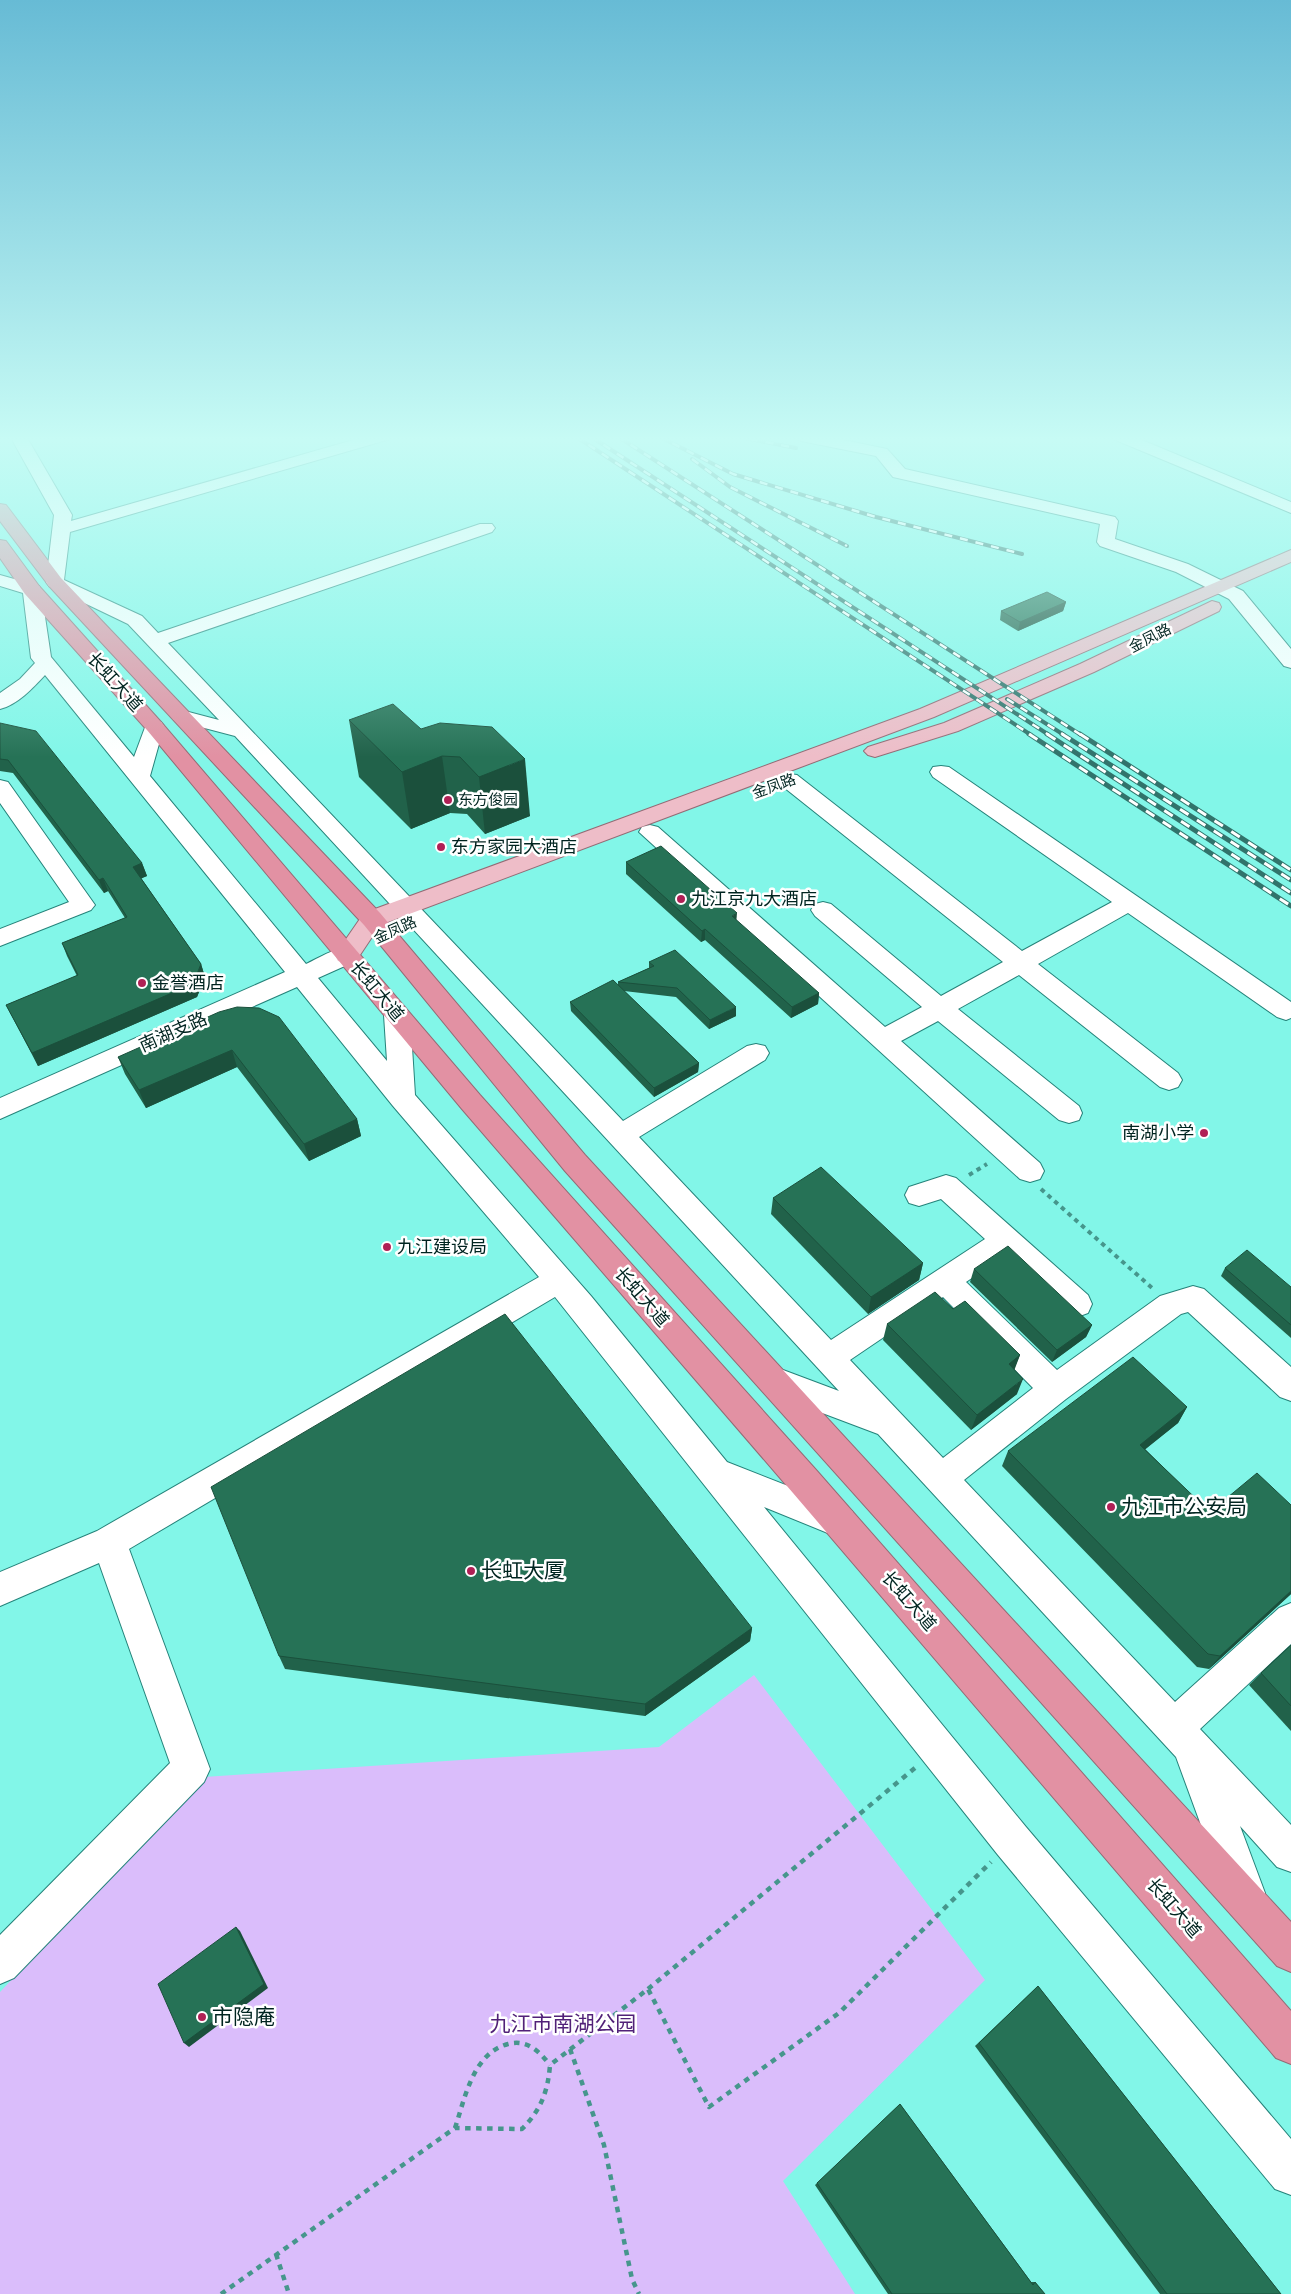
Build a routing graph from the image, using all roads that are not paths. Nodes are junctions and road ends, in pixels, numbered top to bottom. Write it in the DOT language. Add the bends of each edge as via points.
graph roads {
  1 [pos="19,543"];
  2 [pos="57,543"];
  3 [pos="442,543"];
  4 [pos="1109,543"];
  5 [pos="0,545"];
  6 [pos="1291,555"];
  7 [pos="1291,570"];
  8 [pos="0,580"];
  9 [pos="43,586"];
  10 [pos="1227,591"];
  11 [pos="154,641"];
  12 [pos="1291,662"];
  13 [pos="45,663"];
  14 [pos="0,703"];
  15 [pos="168,721"];
  16 [pos="242,732"];
  17 [pos="941,772"];
  18 [pos="138,778"];
  19 [pos="789,780"];
  20 [pos="0,786"];
  21 [pos="11,820"];
  22 [pos="650,832"];
  23 [pos="1130,902"];
  24 [pos="823,910"];
  25 [pos="412,914"];
  26 [pos="378,926"];
  27 [pos="0,938"];
  28 [pos="347,955"];
  29 [pos="1019,964"];
  30 [pos="300,975"];
  31 [pos="939,1008"];
  32 [pos="1286,1011"];
  33 [pos="397,1015"];
  34 [pos="883,1040"];
  35 [pos="756,1052"];
  36 [pos="1169,1080"];
  37 [pos="402,1098"];
  38 [pos="0,1109"];
  39 [pos="1069,1113"];
  40 [pos="619,1136"];
  41 [pos="1034,1179"];
  42 [pos="918,1195"];
  43 [pos="1006,1240"];
  44 [pos="945,1280"];
  45 [pos="558,1281"];
  46 [pos="1077,1304"];
  47 [pos="828,1358"];
  48 [pos="775,1381"];
  49 [pos="1291,1387"];
  50 [pos="1055,1389"];
  51 [pos="891,1425"];
  52 [pos="715,1472"];
  53 [pos="942,1478"];
  54 [pos="840,1522"];
  55 [pos="109,1542"];
  56 [pos="0,1590"];
  57 [pos="1291,1620"];
  58 [pos="1182,1736"];
  59 [pos="1291,1853"];
  60 [pos="1250,1906"];
  61 [pos="1291,1952"];
  62 [pos="0,1964"];
  63 [pos="1291,2043"];
  64 [pos="1291,2173"];
  1 -- 9 [label="highway, 长虹大道"];
  2 -- 9 [label="street"];
  3 -- 11 [label="street"];
  4 -- 10 [label="street" via="1182,568"];
  5 -- 9 [label="highway, 长虹大道"];
  6 -- 10 [label="main road, 金凤路"];
  7 -- 10 [label="main road, 金凤路"];
  8 -- 9 [label="street"];
  9 -- 11 [label="street" via="135,620"];
  9 -- 13 [label="street" via="41,658"];
  9 -- 15 [label="highway, 长虹大道"];
  10 -- 12 [label="street"];
  10 -- 19 [label="main road, 金凤路" via="1087,668 951,727"];
  10 -- 25 [label="main road, 金凤路" via="927,713"];
  11 -- 16 [label="street"];
  13 -- 14 [label="street" via="27,683"];
  13 -- 18 [label="street"];
  15 -- 16 [label="street"];
  15 -- 18 [label="street"];
  15 -- 26 [label="highway, 长虹大道"];
  15 -- 28 [label="highway, 长虹大道"];
  16 -- 25 [label="street"];
  17 -- 23 [label="street"];
  18 -- 30 [label="street"];
  19 -- 22 [label="main road, 金凤路"];
  19 -- 29 [label="street"];
  20 -- 21 [label="street"];
  21 -- 27 [label="street" via="83,905"];
  22 -- 25 [label="main road, 金凤路"];
  22 -- 34 [label="street"];
  23 -- 29 [label="street"];
  23 -- 32 [label="street"];
  24 -- 31 [label="street"];
  25 -- 26 [label="main road, 金凤路"];
  25 -- 40 [label="street"];
  26 -- 28 [label="main road, 金凤路"];
  26 -- 48 [label="highway, 长虹大道" via="575,1164"];
  28 -- 30 [label="street, 南湖支路"];
  28 -- 33 [label="highway, 长虹大道"];
  29 -- 31 [label="street"];
  29 -- 36 [label="street"];
  30 -- 37 [label="street"];
  30 -- 38 [label="street, 南湖支路"];
  31 -- 34 [label="street"];
  31 -- 39 [label="street"];
  33 -- 37 [label="street"];
  33 -- 54 [label="highway, 长虹大道"];
  34 -- 41 [label="street"];
  35 -- 40 [label="street"];
  37 -- 45 [label="street"];
  40 -- 47 [label="street"];
  42 -- 43 [label="street" via="946,1186"];
  43 -- 44 [label="street"];
  43 -- 46 [label="street"];
  44 -- 47 [label="street"];
  44 -- 50 [label="street"];
  45 -- 52 [label="street"];
  45 -- 55 [label="street"];
  47 -- 51 [label="street"];
  48 -- 51 [label="street"];
  48 -- 60 [label="highway, 长虹大道"];
  49 -- 50 [label="street" via="1193,1298 1171,1305"];
  50 -- 53 [label="street"];
  51 -- 53 [label="street"];
  52 -- 54 [label="street"];
  52 -- 64 [label="street" via="1012,1841"];
  53 -- 58 [label="street"];
  54 -- 63 [label="highway, 长虹大道"];
  55 -- 56 [label="street"];
  55 -- 62 [label="street" via="191,1770"];
  57 -- 58 [label="street"];
  58 -- 59 [label="street"];
  58 -- 60 [label="street"];
  60 -- 61 [label="highway, 长虹大道"];
}
